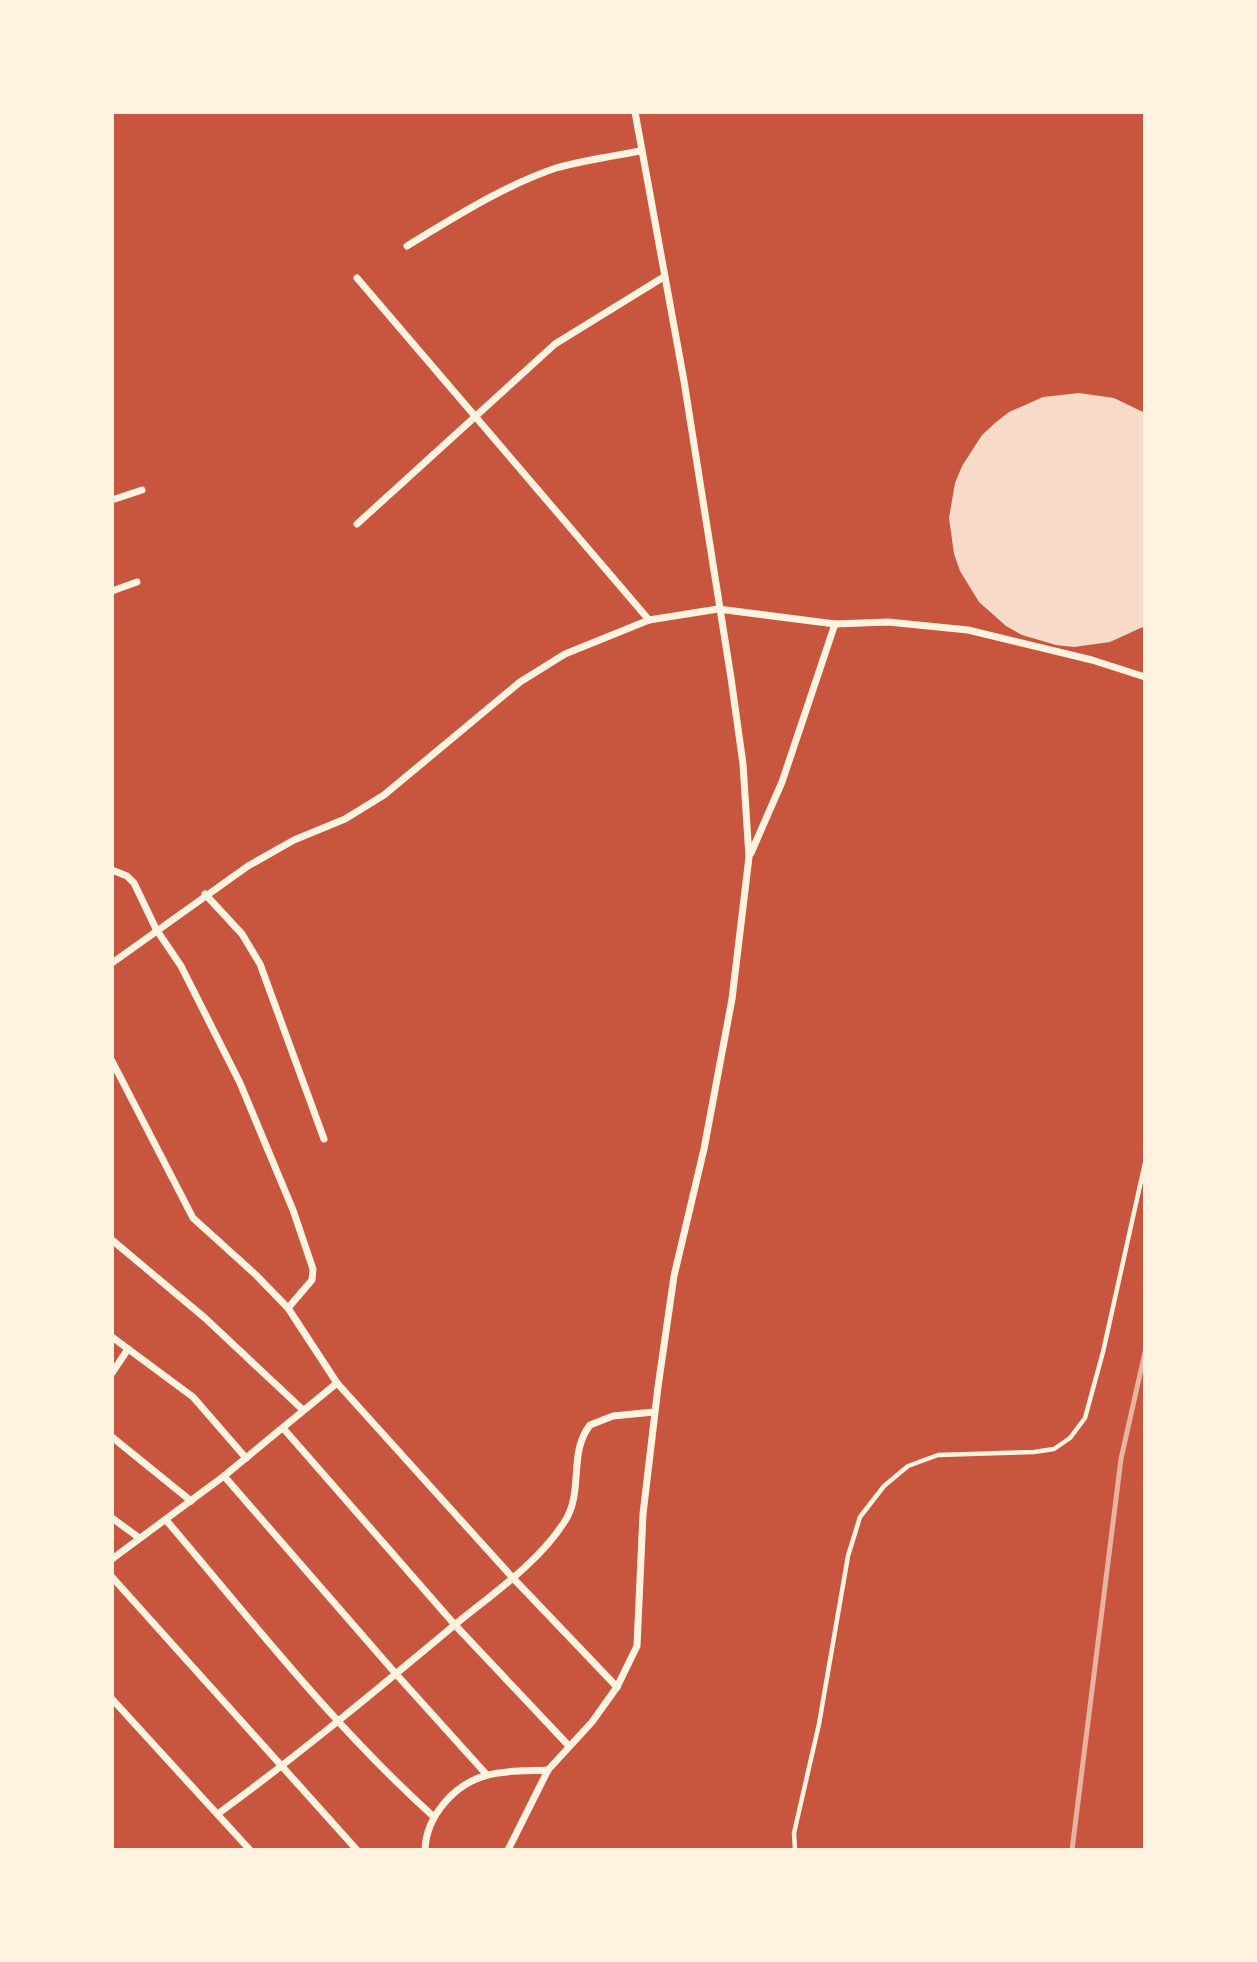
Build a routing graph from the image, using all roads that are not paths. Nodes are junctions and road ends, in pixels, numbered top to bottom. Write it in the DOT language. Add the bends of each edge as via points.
graph roads {
  1 [pos="635,112"];
  2 [pos="641,151"];
  3 [pos="407,246"];
  4 [pos="357,278"];
  5 [pos="663,278"];
  6 [pos="477,417"];
  7 [pos="142,490"];
  8 [pos="112,500"];
  9 [pos="357,524"];
  10 [pos="137,582"];
  11 [pos="112,591"];
  12 [pos="718,609"];
  13 [pos="649,620"];
  14 [pos="835,624"];
  15 [pos="1145,677"];
  16 [pos="749,857"];
  17 [pos="112,870"];
  18 [pos="205,894"];
  19 [pos="156,929"];
  20 [pos="112,963"];
  21 [pos="112,1061"];
  22 [pos="324,1139"];
  23 [pos="1145,1163"];
  24 [pos="112,1240"];
  25 [pos="288,1308"];
  26 [pos="112,1337"];
  27 [pos="128,1349"];
  28 [pos="112,1373"];
  29 [pos="337,1383"];
  30 [pos="302,1409"];
  31 [pos="654,1412"];
  32 [pos="283,1428"];
  33 [pos="112,1437"];
  34 [pos="246,1458"];
  35 [pos="224,1476"];
  36 [pos="191,1501"];
  37 [pos="112,1518"];
  38 [pos="166,1520"];
  39 [pos="138,1537"];
  40 [pos="112,1559"];
  41 [pos="112,1577"];
  42 [pos="512,1577"];
  43 [pos="455,1625"];
  44 [pos="396,1674"];
  45 [pos="617,1687"];
  46 [pos="112,1699"];
  47 [pos="338,1719"];
  48 [pos="569,1746"];
  49 [pos="282,1767"];
  50 [pos="548,1770"];
  51 [pos="487,1775"];
  52 [pos="219,1813"];
  53 [pos="434,1817"];
  54 [pos="250,1850"];
  55 [pos="357,1850"];
  56 [pos="425,1850"];
  57 [pos="508,1850"];
  58 [pos="795,1850"];
  1 -- 2 [label="street"];
  2 -- 3 [label="street" via="589,160 525,181"];
  2 -- 5 [label="street"];
  4 -- 6 [label="street"];
  5 -- 6 [label="street" via="555,344"];
  5 -- 12 [label="street" via="684,381"];
  6 -- 9 [label="street"];
  6 -- 13 [label="street"];
  7 -- 8 [label="street"];
  10 -- 11 [label="street"];
  12 -- 13 [label="street"];
  12 -- 14 [label="street"];
  12 -- 16 [label="street" via="743,764"];
  13 -- 18 [label="street" via="565,654 520,682 384,795 295,840"];
  14 -- 15 [label="street" via="888,622 968,629"];
  14 -- 16 [label="street" via="782,782"];
  16 -- 31 [label="street" via="732,999 674,1276"];
  17 -- 19 [label="street" via="134,884"];
  18 -- 19 [label="street"];
  18 -- 22 [label="street" via="242,934 260,964"];
  19 -- 20 [label="street"];
  19 -- 25 [label="street" via="181,966 240,1083 311,1257 312,1280"];
  21 -- 25 [label="street" via="193,1218"];
  23 -- 58 [label="lane" via="1096,1378 1085,1418 1070,1438 1054,1449 1034,1452 928,1458 908,1466 884,1486 860,1517 848,1556 819,1724 794,1833"];
  24 -- 30 [label="street" via="205,1318"];
  25 -- 29 [label="street"];
  26 -- 27 [label="street"];
  27 -- 28 [label="street"];
  27 -- 34 [label="street" via="194,1398"];
  29 -- 30 [label="street"];
  29 -- 42 [label="street"];
  30 -- 32 [label="street"];
  31 -- 42 [label="street" via="612,1416 590,1425 578,1448 575,1496 566,1520"];
  31 -- 45 [label="street" via="643,1514 637,1646"];
  32 -- 34 [label="street"];
  32 -- 43 [label="street"];
  33 -- 36 [label="street"];
  34 -- 35 [label="street"];
  35 -- 36 [label="street"];
  35 -- 44 [label="street"];
  36 -- 38 [label="street"];
  37 -- 39 [label="street"];
  38 -- 39 [label="street"];
  38 -- 47 [label="street"];
  39 -- 40 [label="street"];
  41 -- 49 [label="street"];
  42 -- 43 [label="street"];
  42 -- 45 [label="street"];
  43 -- 44 [label="street"];
  43 -- 48 [label="street"];
  44 -- 47 [label="street"];
  44 -- 51 [label="street"];
  45 -- 48 [label="street"];
  46 -- 52 [label="street"];
  47 -- 49 [label="street"];
  47 -- 53 [label="street"];
  48 -- 50 [label="street"];
  49 -- 52 [label="street"];
  49 -- 55 [label="street"];
  50 -- 51 [label="street"];
  50 -- 57 [label="street"];
  51 -- 53 [label="street" via="446,1800"];
  52 -- 54 [label="street"];
  53 -- 56 [label="street"];
}
